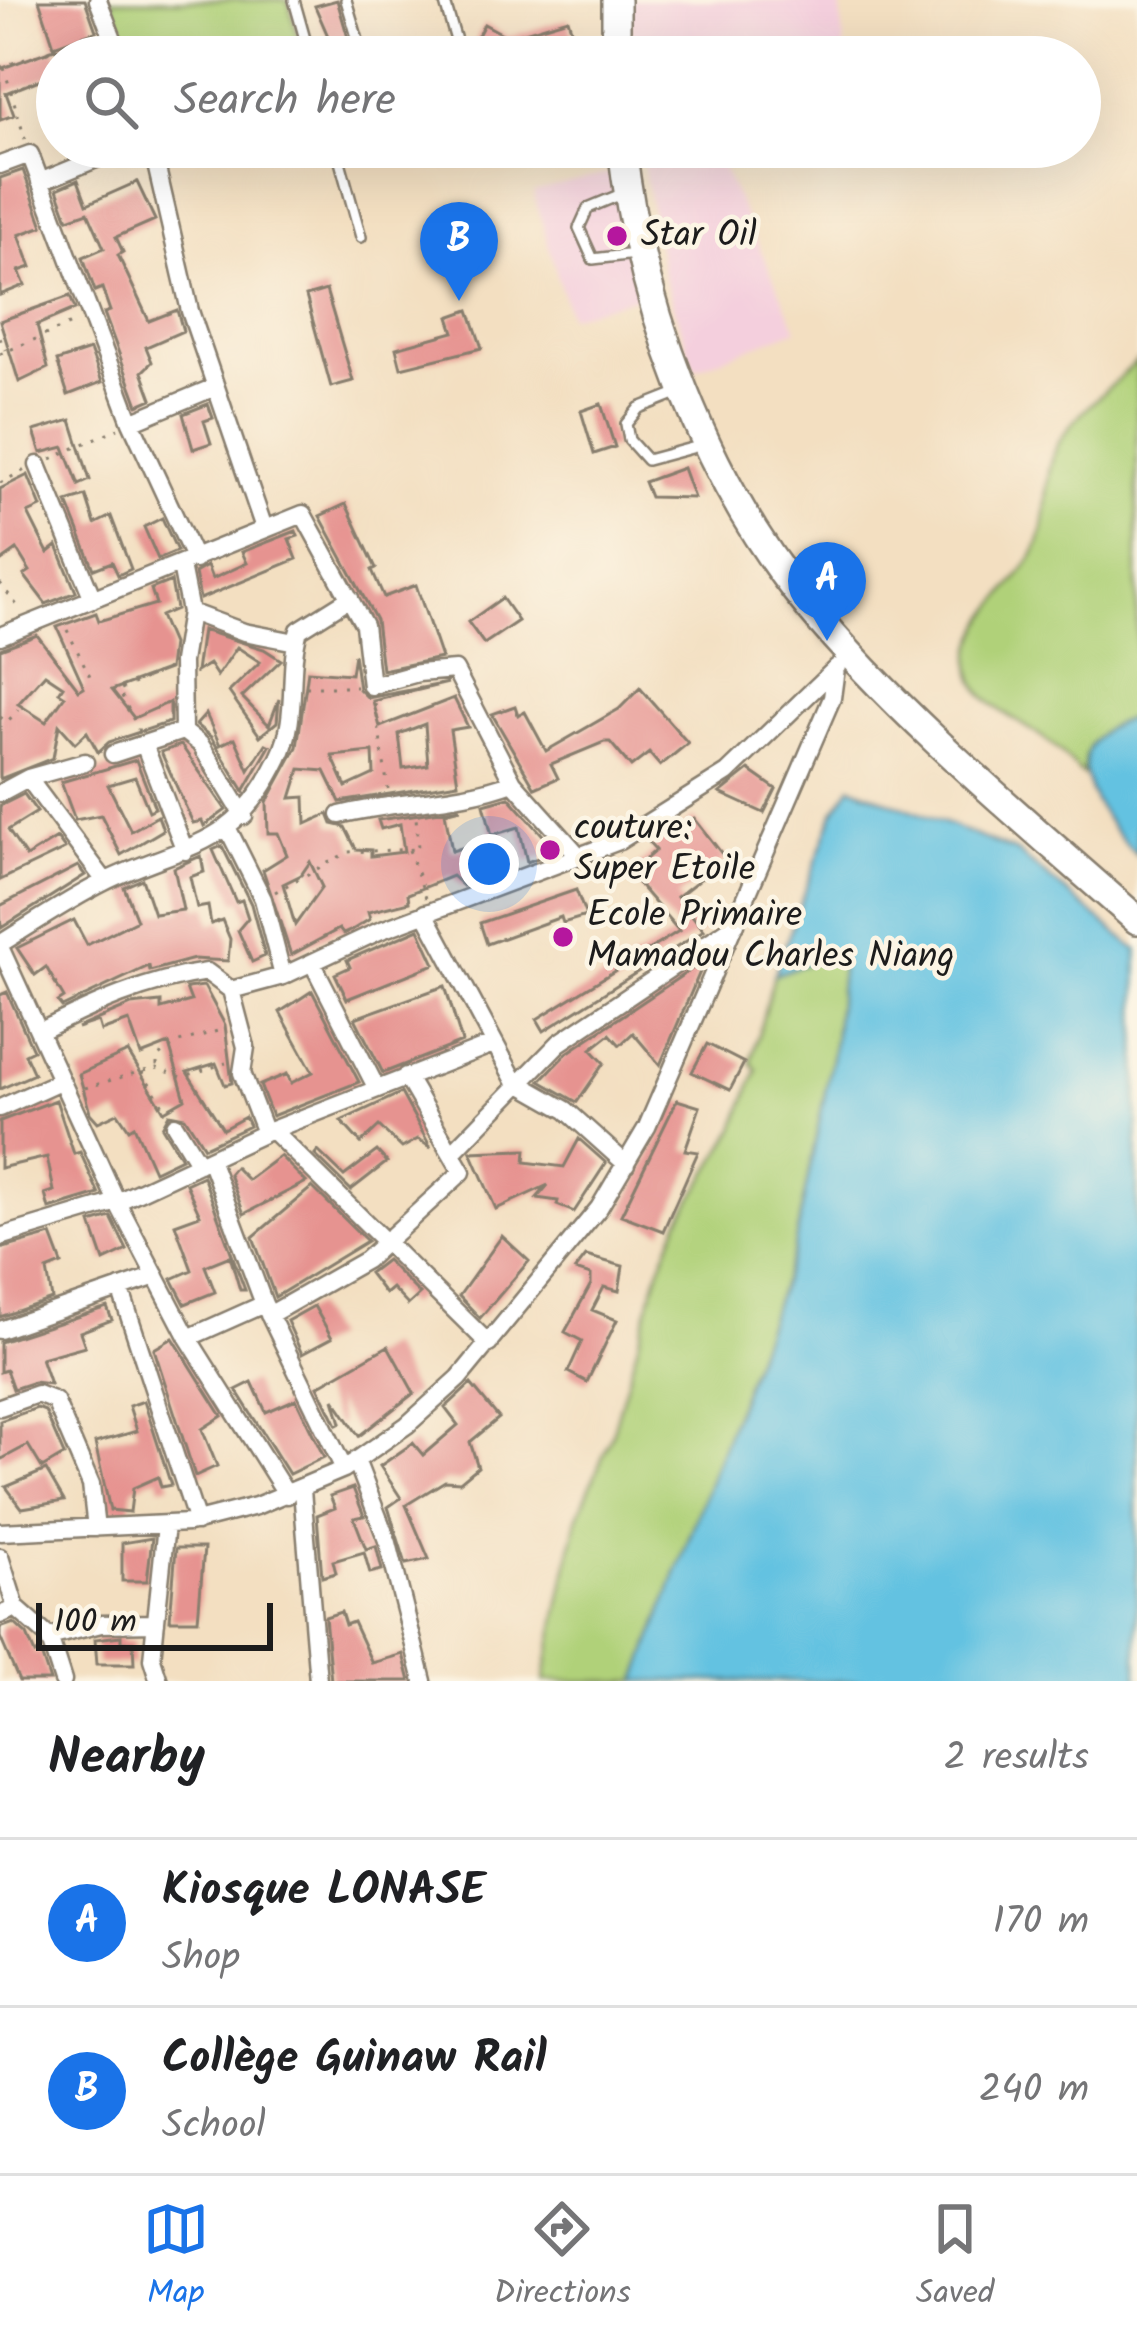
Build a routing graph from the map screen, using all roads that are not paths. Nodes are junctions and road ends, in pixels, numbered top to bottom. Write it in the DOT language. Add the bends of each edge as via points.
graph roads {
  1 [pos="98,0"];
  2 [pos="294,0"];
  3 [pos="346,0"];
  4 [pos="444,0"];
  5 [pos="616,0"];
  6 [pos="112,36"];
  7 [pos="304,36"];
  8 [pos="357,36"];
  9 [pos="454,36"];
  10 [pos="616,36"];
  11 [pos="0,166"];
  12 [pos="74,168"];
  13 [pos="157,168"];
  14 [pos="342,168"];
  15 [pos="625,168"];
  16 [pos="40,182"];
  17 [pos="628,191"];
  18 [pos="362,237"];
  19 [pos="640,253"];
  20 [pos="215,387"];
  21 [pos="687,389"];
  22 [pos="131,422"];
  23 [pos="710,442"];
  24 [pos="38,465"];
  25 [pos="264,528"];
  26 [pos="188,563"];
  27 [pos="350,598"];
  28 [pos="93,599"];
  29 [pos="190,612"];
  30 [pos="0,636"];
  31 [pos="296,642"];
  32 [pos="843,660"];
  33 [pos="183,731"];
  34 [pos="144,743"];
  35 [pos="113,754"];
  36 [pos="85,762"];
  37 [pos="28,778"];
  38 [pos="513,782"];
  39 [pos="0,793"];
  40 [pos="340,815"];
  41 [pos="244,816"];
  42 [pos="228,829"];
  43 [pos="185,851"];
  44 [pos="580,857"];
  45 [pos="105,881"];
  46 [pos="428,912"];
  47 [pos="1137,920"];
  48 [pos="739,922"];
  49 [pos="0,945"];
  50 [pos="314,964"];
  51 [pos="283,976"];
  52 [pos="231,990"];
  53 [pos="39,1032"];
  54 [pos="493,1043"];
  55 [pos="406,1076"];
  56 [pos="520,1085"];
  57 [pos="376,1087"];
  58 [pos="63,1088"];
  59 [pos="0,1108"];
  60 [pos="176,1125"];
  61 [pos="268,1132"];
  62 [pos="453,1152"];
  63 [pos="204,1162"];
  64 [pos="626,1164"];
  65 [pos="117,1202"];
  66 [pos="0,1237"];
  67 [pos="385,1243"];
  68 [pos="156,1276"];
  69 [pos="120,1288"];
  70 [pos="267,1309"];
  71 [pos="0,1330"];
  72 [pos="188,1338"];
  73 [pos="489,1343"];
  74 [pos="0,1407"];
  75 [pos="350,1465"];
  76 [pos="295,1492"];
  77 [pos="197,1522"];
  78 [pos="166,1525"];
  79 [pos="96,1528"];
  80 [pos="0,1532"];
  81 [pos="0,1557"];
  82 [pos="8,1611"];
  83 [pos="157,1624"];
  84 [pos="49,1637"];
  85 [pos="63,1681"];
  86 [pos="160,1681"];
  87 [pos="318,1681"];
  88 [pos="423,1681"];
  1 -- 6 [label="street"];
  2 -- 7 [label="lane"];
  3 -- 8 [label="lane"];
  4 -- 9 [label="lane"];
  5 -- 10 [label="highway"];
  11 -- 16 [label="street" via="30,154"];
  12 -- 16 [label="street"];
  13 -- 20 [label="street"];
  14 -- 18 [label="lane"];
  15 -- 17 [label="highway"];
  16 -- 22 [label="street"];
  17 -- 19 [label="highway"];
  17 -- 19 [label="lane" via="588,208 579,228 593,260"];
  19 -- 21 [label="highway"];
  20 -- 22 [label="street"];
  20 -- 25 [label="street"];
  21 -- 23 [label="highway"];
  21 -- 23 [label="lane" via="639,408 626,424 629,440 647,460"];
  22 -- 26 [label="street"];
  23 -- 32 [label="highway" via="784,577"];
  24 -- 28 [label="street"];
  25 -- 26 [label="street"];
  25 -- 27 [label="street" via="306,516"];
  26 -- 28 [label="street"];
  26 -- 29 [label="street"];
  27 -- 31 [label="street" via="308,621"];
  27 -- 38 [label="street" via="369,642 371,686 455,670"];
  28 -- 30 [label="street"];
  29 -- 31 [label="street"];
  29 -- 33 [label="street"];
  31 -- 41 [label="street" via="296,686 279,758"];
  32 -- 44 [label="street" via="727,773 649,825"];
  32 -- 47 [label="highway"];
  32 -- 48 [label="street"];
  33 -- 34 [label="street"];
  33 -- 41 [label="street" via="200,744"];
  34 -- 35 [label="street"];
  34 -- 43 [label="street"];
  36 -- 37 [label="street"];
  37 -- 39 [label="street"];
  37 -- 45 [label="street"];
  38 -- 40 [label="street"];
  38 -- 44 [label="street"];
  41 -- 42 [label="street"];
  42 -- 43 [label="street"];
  42 -- 51 [label="street" via="263,899"];
  43 -- 45 [label="street"];
  44 -- 46 [label="street"];
  45 -- 49 [label="street"];
  46 -- 50 [label="street"];
  46 -- 54 [label="street"];
  48 -- 56 [label="street" via="559,1043"];
  48 -- 64 [label="street" via="666,1094"];
  49 -- 53 [label="street"];
  50 -- 51 [label="street"];
  50 -- 57 [label="street"];
  51 -- 52 [label="street"];
  52 -- 53 [label="street" via="207,972 193,974 138,988"];
  52 -- 61 [label="street" via="248,1096"];
  53 -- 58 [label="street"];
  54 -- 55 [label="street"];
  54 -- 56 [label="street"];
  55 -- 57 [label="street"];
  55 -- 62 [label="street"];
  56 -- 62 [label="street"];
  56 -- 64 [label="street" via="566,1109"];
  57 -- 61 [label="street"];
  58 -- 59 [label="street"];
  58 -- 65 [label="street"];
  60 -- 63 [label="street"];
  61 -- 63 [label="street"];
  61 -- 67 [label="street"];
  62 -- 67 [label="street" via="462,1172"];
  63 -- 65 [label="street"];
  63 -- 70 [label="street"];
  64 -- 73 [label="street" via="590,1221"];
  65 -- 66 [label="street"];
  65 -- 68 [label="street"];
  67 -- 70 [label="street" via="345,1275"];
  67 -- 73 [label="street"];
  68 -- 69 [label="street"];
  68 -- 72 [label="street"];
  69 -- 71 [label="street"];
  69 -- 77 [label="street"];
  70 -- 72 [label="street"];
  70 -- 75 [label="street"];
  72 -- 76 [label="street"];
  73 -- 75 [label="street" via="430,1405"];
  74 -- 79 [label="street" via="37,1394 55,1401 91,1485"];
  75 -- 76 [label="street"];
  75 -- 88 [label="street" via="402,1590"];
  76 -- 77 [label="street"];
  76 -- 87 [label="street"];
  77 -- 78 [label="street"];
  78 -- 79 [label="street"];
  78 -- 83 [label="street"];
  79 -- 80 [label="street"];
  81 -- 82 [label="street"];
  82 -- 84 [label="street"];
  83 -- 84 [label="street" via="101,1624"];
  83 -- 86 [label="street" via="152,1659"];
  84 -- 85 [label="street"];
}
